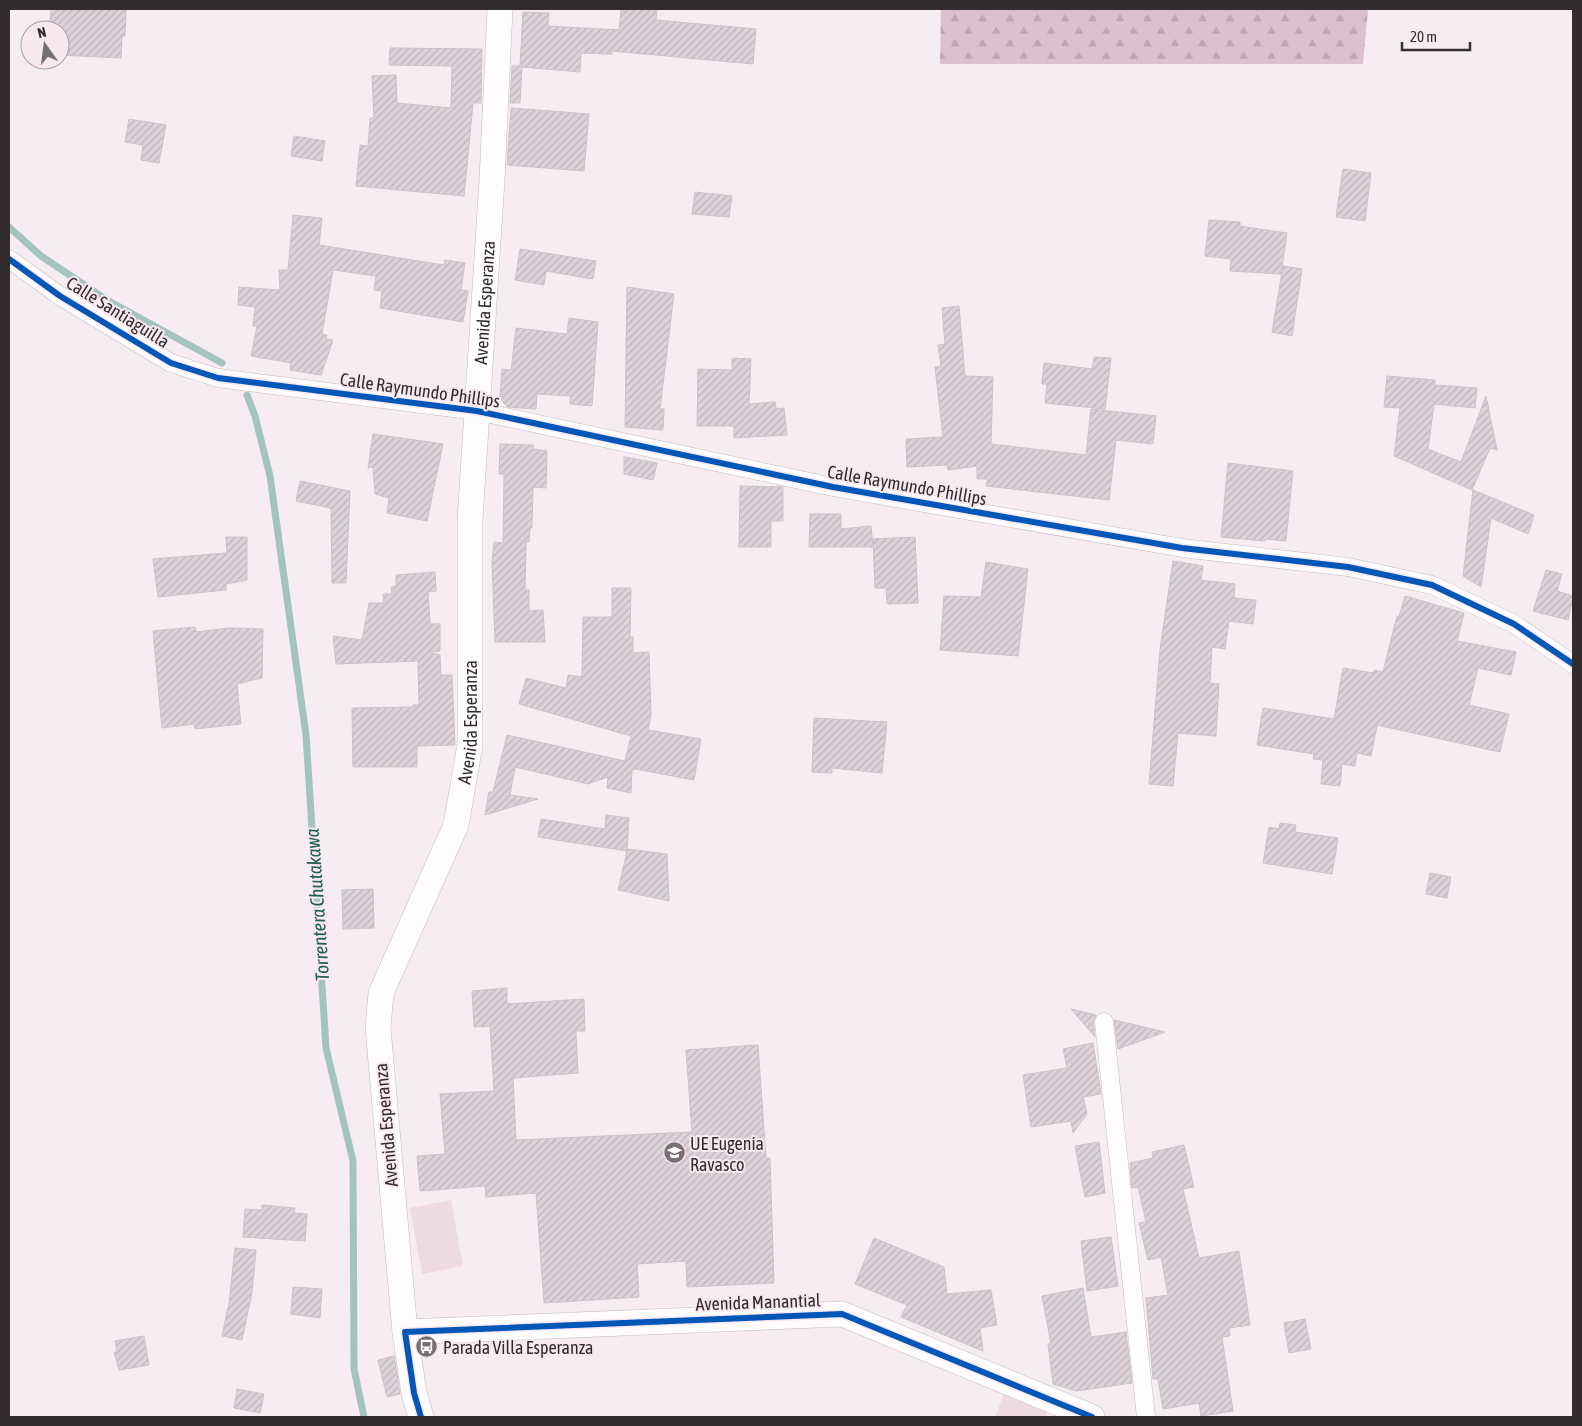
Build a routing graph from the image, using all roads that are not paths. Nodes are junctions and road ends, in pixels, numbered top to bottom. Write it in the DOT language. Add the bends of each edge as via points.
graph roads {
  1 [pos="500,9"];
  2 [pos="9,259"];
  3 [pos="221,378"];
  4 [pos="477,411"];
  5 [pos="1573,664"];
  6 [pos="1104,1022"];
  7 [pos="405,1332"];
  8 [pos="421,1417"];
  9 [pos="1092,1417"];
  10 [pos="1146,1417"];
  1 -- 4 [label="main road, Avenida Esperanza"];
  2 -- 3 [label="street, Calle Santiaguilla" via="60,296 170,362"];
  3 -- 4 [label="street, Calle Raymundo Phillips"];
  4 -- 5 [label="street, Calle Raymundo Phillips" via="833,487 1182,548 1348,567 1432,585 1514,624"];
  4 -- 7 [label="main road, Avenida Esperanza" via="470,520 470,745 456,825 381,993 378,1028"];
  6 -- 10 [label="street"];
  7 -- 8 [label="main road, Avenida Esperanza"];
  7 -- 9 [label="main road, Avenida Manantial" via="842,1314"];
}
